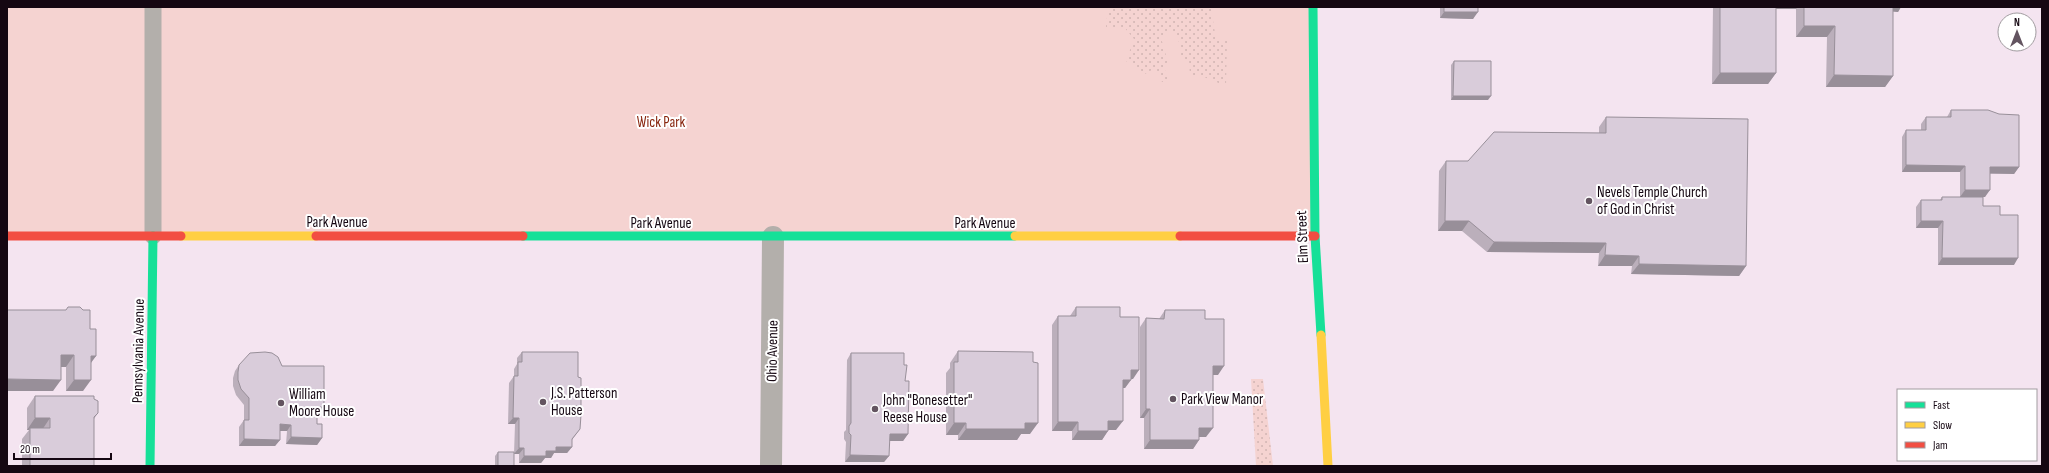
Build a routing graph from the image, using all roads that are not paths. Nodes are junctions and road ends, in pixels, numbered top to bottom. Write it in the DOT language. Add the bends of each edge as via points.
graph roads {
  1 [pos="153,7"];
  2 [pos="1313,7"];
  3 [pos="7,236"];
  4 [pos="153,236"];
  5 [pos="1315,236"];
  6 [pos="773,237"];
  7 [pos="150,466"];
  8 [pos="771,466"];
  9 [pos="1328,466"];
  1 -- 4 [label="lane"];
  2 -- 5 [label="street, Elm Street"];
  3 -- 4 [label="street, Park Avenue"];
  4 -- 6 [label="street, Park Avenue"];
  4 -- 7 [label="street, Pennsylvania Avenue"];
  5 -- 6 [label="street, Park Avenue"];
  5 -- 9 [label="street, Elm Street"];
  6 -- 8 [label="street, Ohio Avenue"];
}
